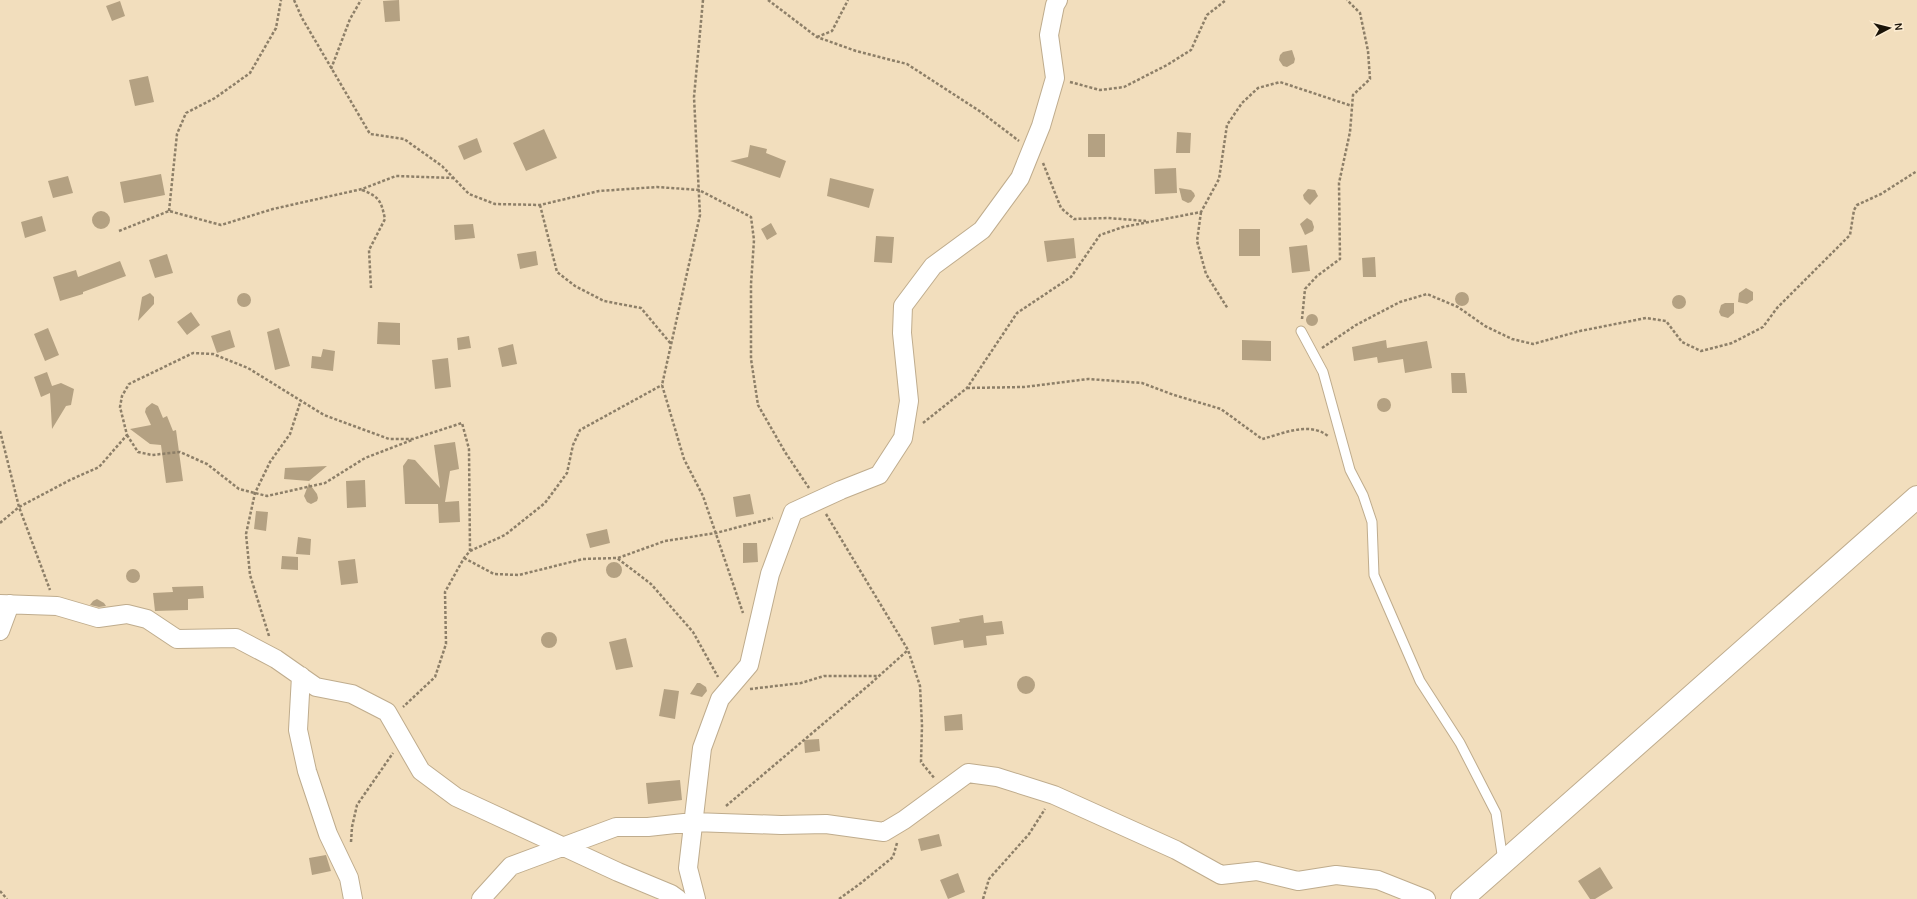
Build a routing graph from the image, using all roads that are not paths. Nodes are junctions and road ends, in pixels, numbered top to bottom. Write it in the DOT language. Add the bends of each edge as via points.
graph roads {
  1 [pos="1058,0"];
  2 [pos="1301,331"];
  3 [pos="1917,497"];
  4 [pos="5,604"];
  5 [pos="0,631"];
  6 [pos="301,676"];
  7 [pos="700,823"];
  8 [pos="562,846"];
  9 [pos="1503,862"];
  10 [pos="671,897"];
  11 [pos="353,899"];
  12 [pos="481,899"];
  13 [pos="696,899"];
  14 [pos="1426,899"];
  15 [pos="1462,899"];
  1 -- 7 [label="street" via="1049,35 1055,78 1020,178 982,230 933,266 904,306 902,333 909,401 903,438 879,475 793,512 770,574 749,665 720,699 702,748"];
  2 -- 9 [label="lane" via="1323,372 1350,470 1363,495 1372,522 1374,575 1420,681 1460,743 1496,813"];
  3 -- 9 [label="main road"];
  4 -- 5 [label="street"];
  4 -- 6 [label="street" via="57,606 98,618 127,614 147,619 177,639 236,638 276,659"];
  6 -- 8 [label="street" via="316,687 352,694 387,712 421,771 456,797"];
  6 -- 11 [label="street" via="298,730 307,771 328,834 349,878"];
  7 -- 8 [label="street" via="616,827"];
  7 -- 13 [label="street" via="688,868"];
  7 -- 14 [label="street" via="826,824 884,832 968,773 997,777 1054,796 1176,850 1221,875 1258,871 1298,881 1336,875 1378,880"];
  8 -- 10 [label="street"];
  8 -- 12 [label="street" via="511,866"];
  9 -- 15 [label="main road"];
}
